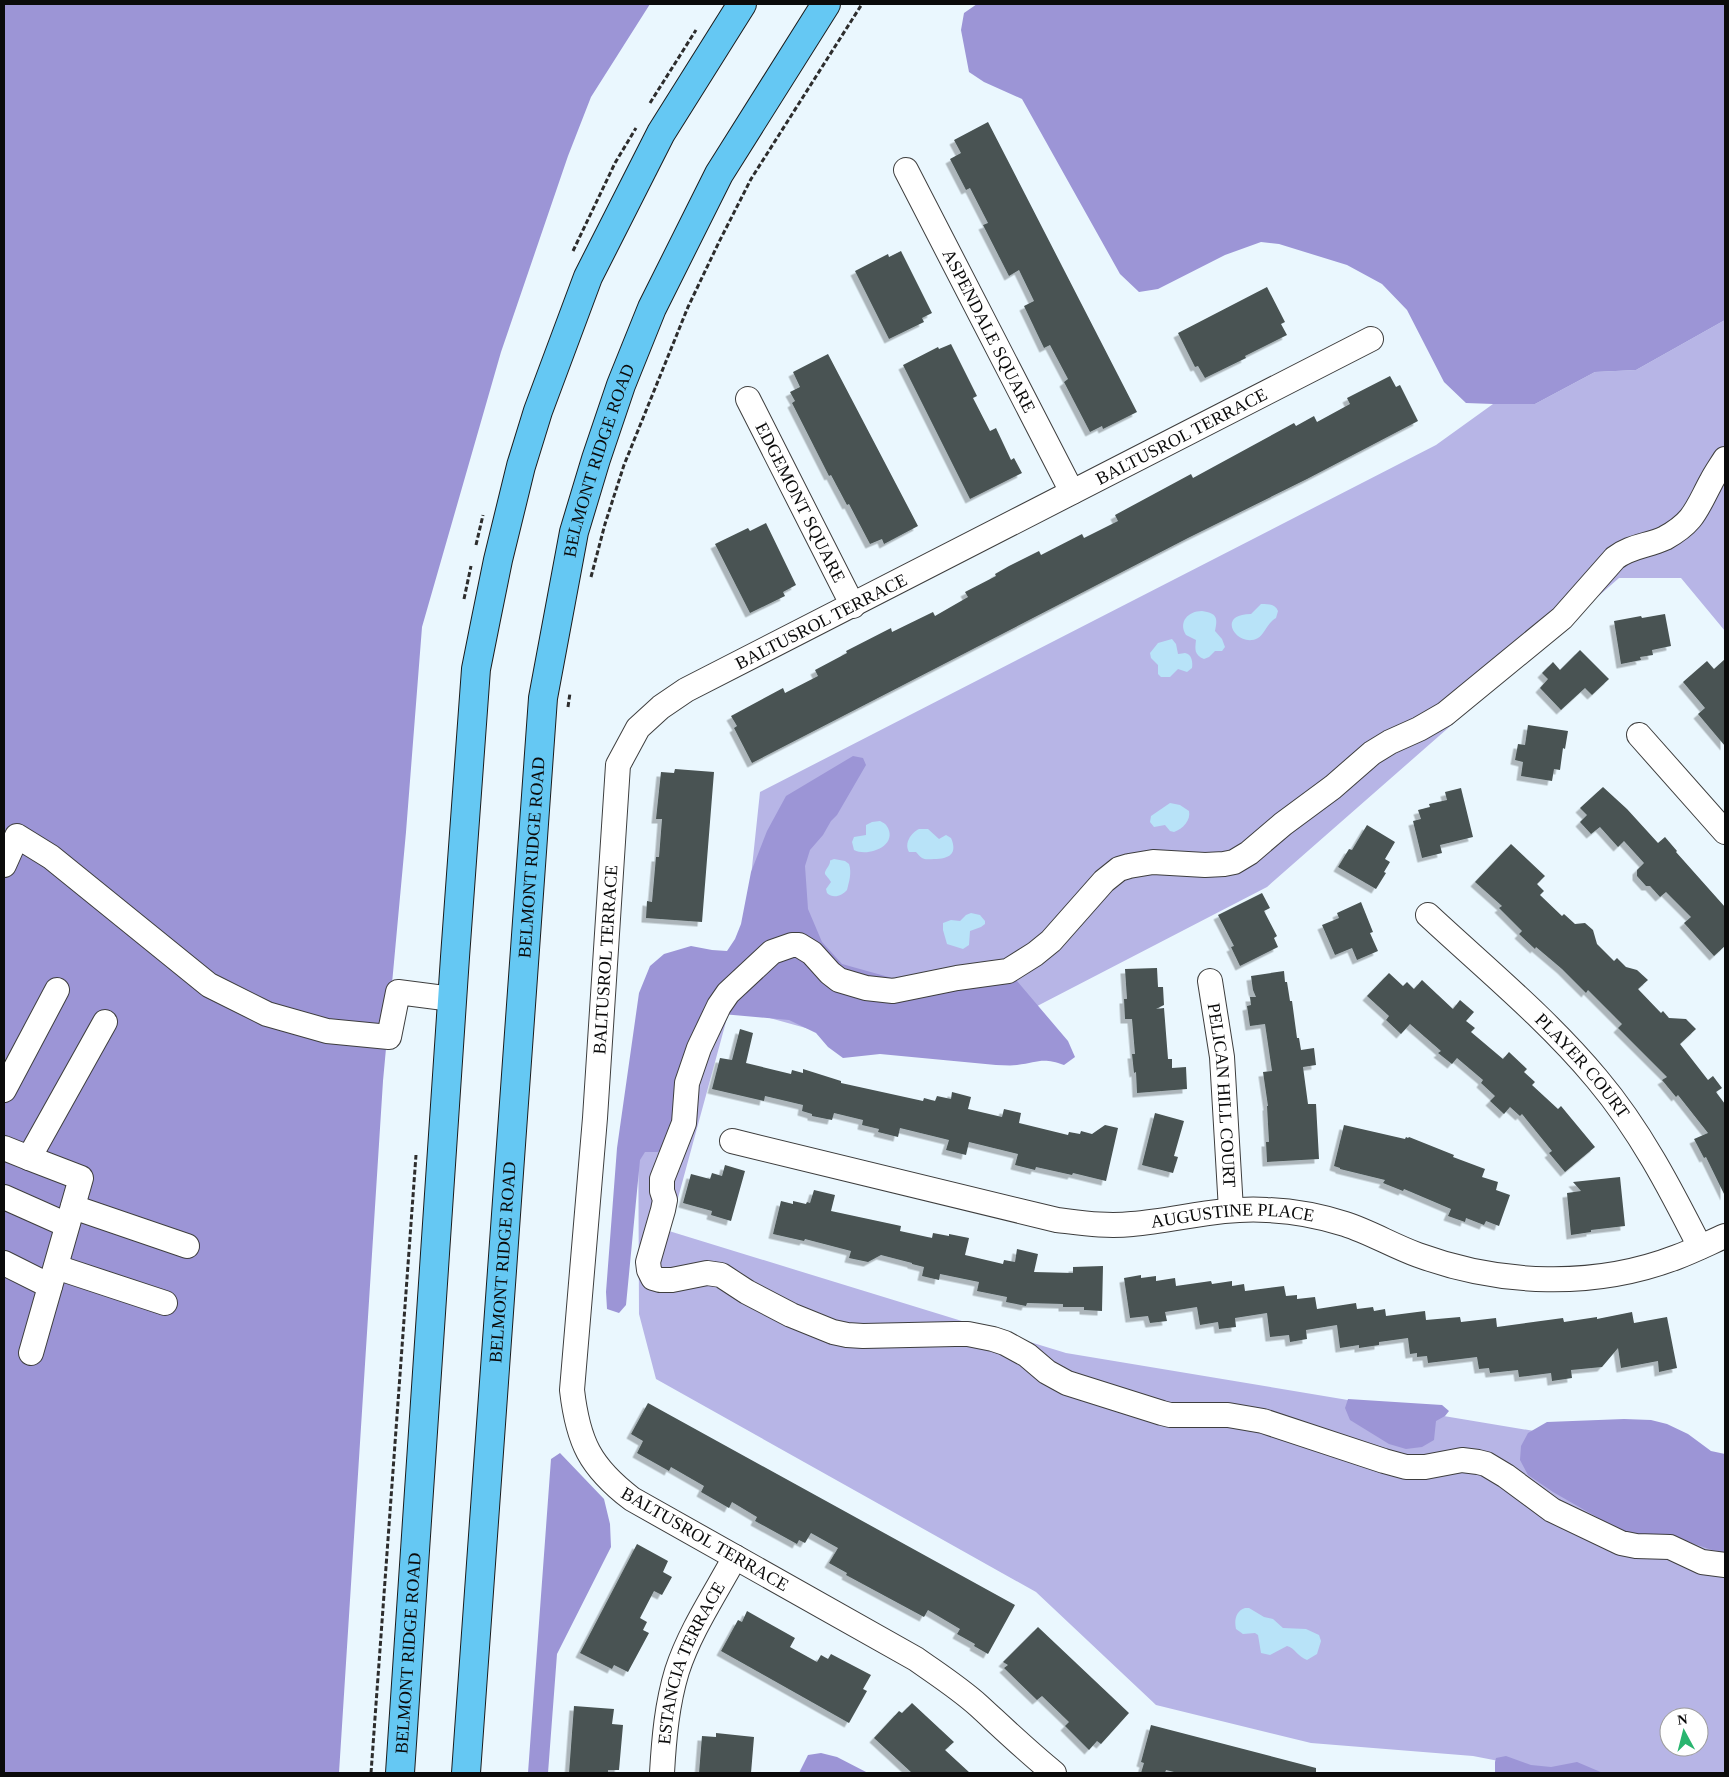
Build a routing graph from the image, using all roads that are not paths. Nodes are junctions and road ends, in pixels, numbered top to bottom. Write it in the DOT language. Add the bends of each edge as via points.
graph roads {
  1 [pos="742,4"];
  2 [pos="826,4"];
  3 [pos="906,170"];
  4 [pos="1371,339"];
  5 [pos="748,399"];
  6 [pos="1725,459"];
  7 [pos="1072,492"];
  8 [pos="854,606"];
  9 [pos="1639,735"];
  10 [pos="1725,832"];
  11 [pos="4,865"];
  12 [pos="1428,915"];
  13 [pos="1210,981"];
  14 [pos="57,990"];
  15 [pos="452,999"];
  16 [pos="105,1022"];
  17 [pos="4,1090"];
  18 [pos="732,1141"];
  19 [pos="4,1148"];
  20 [pos="29,1158"];
  21 [pos="4,1198"];
  22 [pos="1231,1210"];
  23 [pos="70,1216"];
  24 [pos="1725,1236"];
  25 [pos="187,1246"];
  26 [pos="1700,1246"];
  27 [pos="4,1263"];
  28 [pos="53,1276"];
  29 [pos="165,1303"];
  30 [pos="31,1353"];
  31 [pos="735,1557"];
  32 [pos="1725,1565"];
  33 [pos="400,1773"];
  34 [pos="466,1773"];
  35 [pos="662,1773"];
  36 [pos="1054,1773"];
  1 -- 15 [label="main road, BELMONT RIDGE ROAD" via="661,133 588,277 521,466 476,669"];
  2 -- 34 [label="main road, BELMONT RIDGE ROAD" via="719,174 652,308 596,459 574,532 558,610 543,698"];
  3 -- 7 [label="street, ASPENDALE SQUARE"];
  4 -- 7 [label="street, BALTUSROL TERRACE"];
  5 -- 8 [label="street, EDGEMONT SQUARE"];
  6 -- 32 [label="street" via="1689,521 1658,541 1623,552 1615,558 1562,618 1445,714 1372,753 1242,858 1224,864 1153,862 1119,869 1104,881 1051,941 1022,963 1002,972 893,991 838,980 812,953 799,946 772,952 728,993 699,1048 687,1082 684,1123 662,1179 665,1200 662,1220 648,1262 653,1278 660,1280 706,1273 721,1275 777,1308 833,1332 863,1336 968,1334 1005,1342 1067,1383 1170,1415 1234,1415 1264,1420 1406,1467 1462,1460 1486,1464 1552,1510 1621,1543 1670,1547 1702,1562"];
  7 -- 8 [label="street, BALTUSROL TERRACE"];
  8 -- 31 [label="street, BALTUSROL TERRACE" via="686,690 638,728 618,765 595,1118 572,1390 576,1418 583,1442 597,1466 614,1485 632,1499"];
  9 -- 10 [label="street"];
  11 -- 15 [label="street" via="17,836 51,857 209,985 267,1014 327,1031 389,1037 398,992"];
  12 -- 26 [label="street, PLAYER COURT" via="1560,1038 1597,1079 1655,1161"];
  13 -- 22 [label="street, PELICAN HILL COURT" via="1222,1057"];
  14 -- 17 [label="street"];
  15 -- 33 [label="main road, BELMONT RIDGE ROAD"];
  16 -- 20 [label="street"];
  18 -- 22 [label="street, AUGUSTINE PLACE" via="1057,1220 1093,1225 1131,1224"];
  19 -- 20 [label="street"];
  20 -- 23 [label="street" via="81,1178"];
  21 -- 23 [label="street"];
  22 -- 26 [label="street, AUGUSTINE PLACE" via="1302,1214 1344,1224 1456,1267 1507,1277 1557,1280 1594,1276 1639,1268 1677,1257"];
  23 -- 25 [label="street"];
  23 -- 28 [label="street"];
  24 -- 26 [label="street, AUGUSTINE PLACE"];
  27 -- 28 [label="street"];
  28 -- 29 [label="street"];
  28 -- 30 [label="street"];
  31 -- 35 [label="street, ESTANCIA TERRACE" via="689,1640 677,1670 668,1706"];
  31 -- 36 [label="street, BALTUSROL TERRACE" via="916,1659 978,1705"];
}
